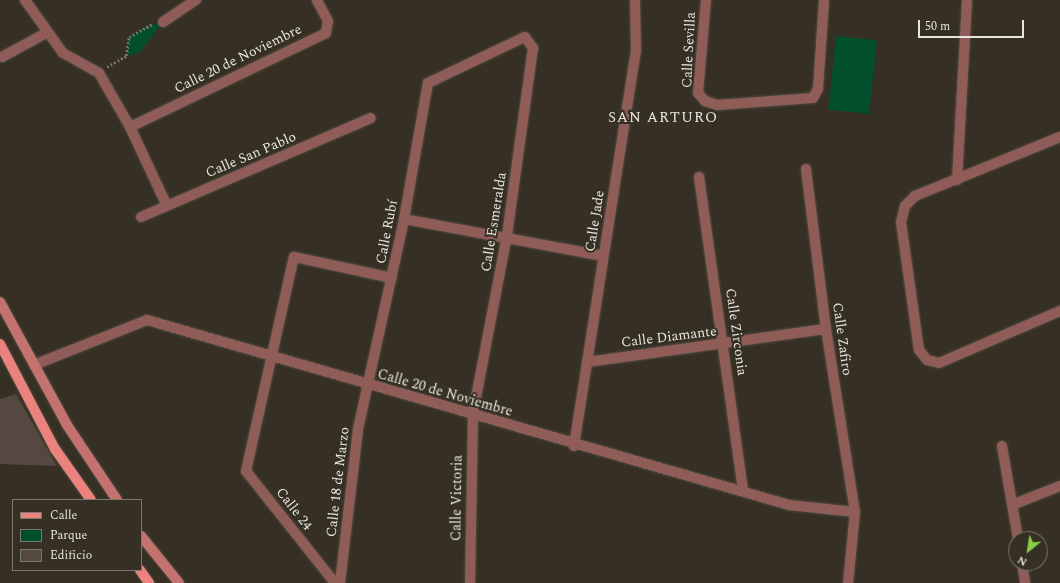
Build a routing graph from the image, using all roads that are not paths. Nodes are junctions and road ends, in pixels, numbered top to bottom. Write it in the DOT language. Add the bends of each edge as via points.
graph roads {
  1 [pos="25,0"];
  2 [pos="196,0"];
  3 [pos="317,0"];
  4 [pos="635,0"];
  5 [pos="706,0"];
  6 [pos="824,0"];
  7 [pos="968,0"];
  8 [pos="163,22"];
  9 [pos="48,32"];
  10 [pos="525,37"];
  11 [pos="2,57"];
  12 [pos="371,118"];
  13 [pos="130,127"];
  14 [pos="1060,138"];
  15 [pos="806,168"];
  16 [pos="699,177"];
  17 [pos="957,180"];
  18 [pos="167,206"];
  19 [pos="141,217"];
  20 [pos="404,219"];
  21 [pos="507,236"];
  22 [pos="603,256"];
  23 [pos="392,278"];
  24 [pos="0,302"];
  25 [pos="1060,311"];
  26 [pos="826,330"];
  27 [pos="0,344"];
  28 [pos="724,345"];
  29 [pos="274,355"];
  30 [pos="587,362"];
  31 [pos="34,365"];
  32 [pos="370,386"];
  33 [pos="472,414"];
  34 [pos="574,446"];
  35 [pos="1002,446"];
  36 [pos="1060,486"];
  37 [pos="743,491"];
  38 [pos="90,499"];
  39 [pos="116,499"];
  40 [pos="1012,505"];
  41 [pos="855,512"];
  42 [pos="1017,531"];
  43 [pos="142,537"];
  44 [pos="141,571"];
  45 [pos="1023,571"];
  46 [pos="149,583"];
  47 [pos="179,583"];
  48 [pos="335,583"];
  49 [pos="340,583"];
  50 [pos="470,583"];
  51 [pos="848,583"];
  52 [pos="1025,583"];
  1 -- 9 [label="street"];
  2 -- 8 [label="street"];
  3 -- 13 [label="street, Calle 20 de Noviembre" via="328,21 326,33"];
  4 -- 22 [label="street, Calle Jade" via="636,51"];
  5 -- 6 [label="street, Calle Sevilla" via="698,93 705,101 716,105 806,102 813,98 818,89"];
  7 -- 17 [label="street"];
  9 -- 11 [label="street"];
  9 -- 13 [label="street" via="63,53 99,73"];
  10 -- 20 [label="street, Calle Rubí" via="428,82"];
  10 -- 21 [label="street, Calle Esmeralda" via="534,48"];
  12 -- 18 [label="street, Calle San Pablo"];
  13 -- 18 [label="street"];
  14 -- 17 [label="street"];
  15 -- 26 [label="street, Calle Zafiro"];
  16 -- 28 [label="street, Calle Zirconia"];
  17 -- 25 [label="street" via="915,196 905,206 901,222 919,350 927,360 939,362"];
  18 -- 19 [label="street, Calle San Pablo"];
  20 -- 21 [label="street"];
  20 -- 23 [label="street, Calle Rubí"];
  21 -- 22 [label="street"];
  21 -- 33 [label="street, Calle Esmeralda"];
  22 -- 30 [label="street, Calle Jade"];
  23 -- 29 [label="street" via="294,257"];
  23 -- 32 [label="street, Calle Rubí"];
  24 -- 31 [label="main road"];
  26 -- 28 [label="street, Calle Diamante"];
  26 -- 41 [label="street, Calle Zafiro"];
  27 -- 38 [label="main road" via="55,449"];
  28 -- 30 [label="street, Calle Diamante"];
  28 -- 37 [label="street, Calle Zirconia"];
  29 -- 31 [label="street, Calle 20 de Noviembre" via="147,320"];
  29 -- 32 [label="street, Calle 20 de Noviembre"];
  29 -- 48 [label="street, Calle 24" via="246,471"];
  30 -- 34 [label="street, Calle Jade"];
  31 -- 39 [label="main road" via="67,425"];
  32 -- 33 [label="street, Calle 20 de Noviembre"];
  32 -- 49 [label="street, Calle 18 de Marzo" via="358,429"];
  33 -- 34 [label="street, Calle 20 de Noviembre"];
  33 -- 50 [label="street, Calle Victoria"];
  34 -- 37 [label="street, Calle 20 de Noviembre"];
  35 -- 40 [label="street"];
  36 -- 40 [label="street"];
  37 -- 41 [label="street, Calle 20 de Noviembre" via="789,505"];
  40 -- 42 [label="street"];
  41 -- 51 [label="street, Calle Zafiro"];
  43 -- 47 [label="main road"];
  44 -- 46 [label="main road"];
  45 -- 52 [label="street"];
}
